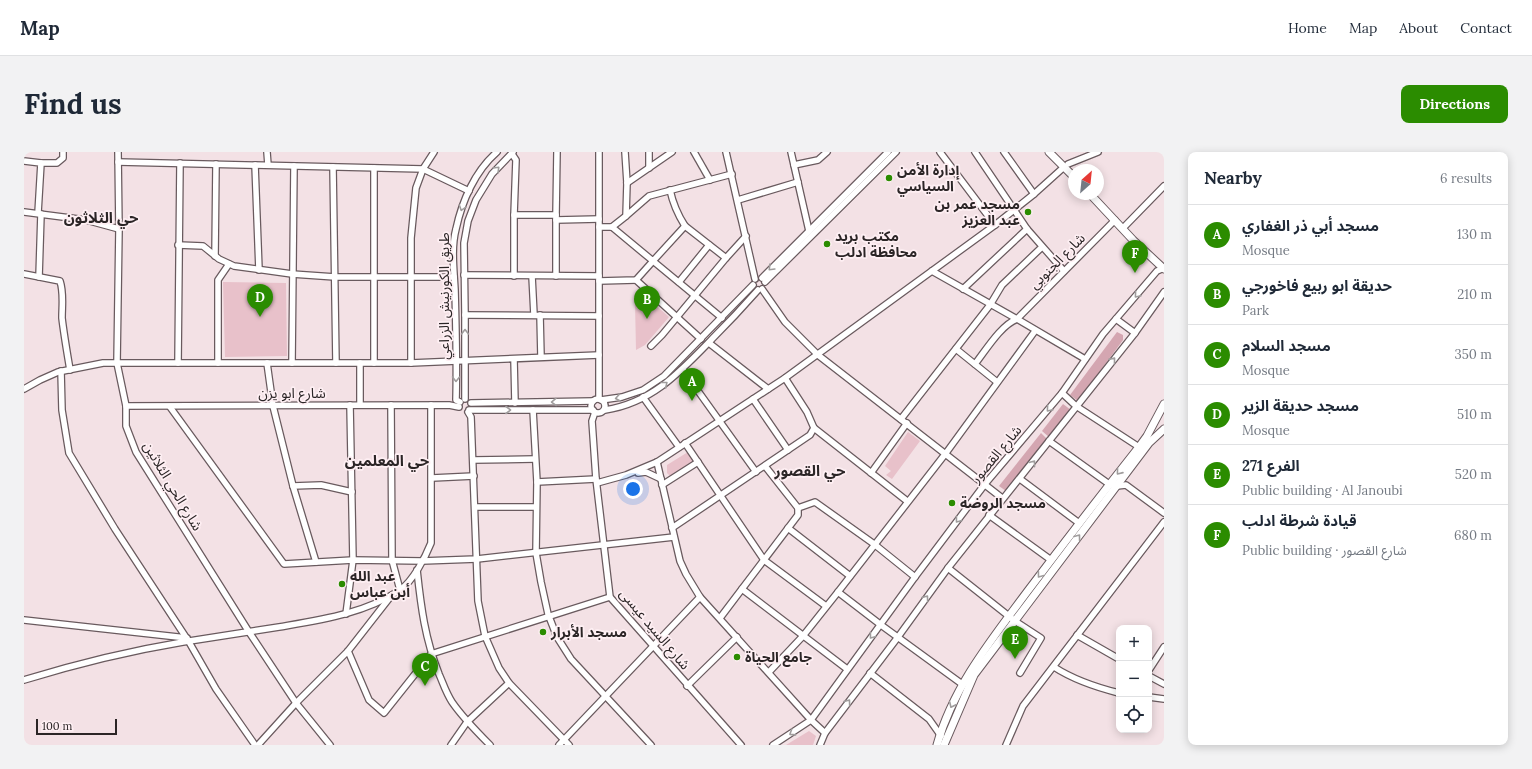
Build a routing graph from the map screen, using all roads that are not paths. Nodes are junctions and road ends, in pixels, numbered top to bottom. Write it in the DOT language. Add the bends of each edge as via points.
graph roads {
  1 [pos="63,152"];
  2 [pos="118,152"];
  3 [pos="267,152"];
  4 [pos="434,152"];
  5 [pos="497,152"];
  6 [pos="557,152"];
  7 [pos="599,152"];
  8 [pos="626,152"];
  9 [pos="649,152"];
  10 [pos="672,152"];
  11 [pos="694,152"];
  12 [pos="727,152"];
  13 [pos="791,152"];
  14 [pos="827,152"];
  15 [pos="888,152"];
  16 [pos="896,152"];
  17 [pos="940,152"];
  18 [pos="975,152"];
  19 [pos="1004,152"];
  20 [pos="1049,152"];
  21 [pos="1056,152"];
  22 [pos="1098,152"];
  23 [pos="513,153"];
  24 [pos="24,161"];
  25 [pos="118,162"];
  26 [pos="41,163"];
  27 [pos="180,163"];
  28 [pos="216,164"];
  29 [pos="255,165"];
  30 [pos="268,165"];
  31 [pos="294,166"];
  32 [pos="794,166"];
  33 [pos="1066,166"];
  34 [pos="333,167"];
  35 [pos="374,168"];
  36 [pos="649,168"];
  37 [pos="423,169"];
  38 [pos="1068,169"];
  39 [pos="732,174"];
  40 [pos="710,180"];
  41 [pos="798,182"];
  42 [pos="627,183"];
  43 [pos="1164,186"];
  44 [pos="670,190"];
  45 [pos="469,191"];
  46 [pos="1034,194"];
  47 [pos="738,200"];
  48 [pos="1096,200"];
  49 [pos="1101,200"];
  50 [pos="1015,210"];
  51 [pos="24,212"];
  52 [pos="39,214"];
  53 [pos="514,215"];
  54 [pos="626,216"];
  55 [pos="556,218"];
  56 [pos="599,219"];
  57 [pos="1115,220"];
  58 [pos="995,225"];
  59 [pos="686,226"];
  60 [pos="1125,226"];
  61 [pos="599,227"];
  62 [pos="612,227"];
  63 [pos="119,229"];
  64 [pos="1028,229"];
  65 [pos="809,231"];
  66 [pos="746,236"];
  67 [pos="178,245"];
  68 [pos="709,245"];
  69 [pos="1042,247"];
  70 [pos="215,256"];
  71 [pos="726,258"];
  72 [pos="653,261"];
  73 [pos="229,264"];
  74 [pos="1164,264"];
  75 [pos="1164,268"];
  76 [pos="258,270"];
  77 [pos="932,271"];
  78 [pos="1064,271"];
  79 [pos="24,274"];
  80 [pos="292,274"];
  81 [pos="464,275"];
  82 [pos="514,276"];
  83 [pos="532,276"];
  84 [pos="556,276"];
  85 [pos="39,277"];
  86 [pos="335,277"];
  87 [pos="374,277"];
  88 [pos="410,277"];
  89 [pos="454,277"];
  90 [pos="599,278"];
  91 [pos="636,280"];
  92 [pos="761,280"];
  93 [pos="679,282"];
  94 [pos="753,285"];
  95 [pos="760,289"];
  96 [pos="963,289"];
  97 [pos="1164,292"];
  98 [pos="695,296"];
  99 [pos="990,305"];
  100 [pos="465,315"];
  101 [pos="534,315"];
  102 [pos="540,315"];
  103 [pos="599,316"];
  104 [pos="677,318"];
  105 [pos="722,318"];
  106 [pos="1017,319"];
  107 [pos="1116,319"];
  108 [pos="1035,331"];
  109 [pos="1135,333"];
  110 [pos="701,339"];
  111 [pos="708,342"];
  112 [pos="651,346"];
  113 [pos="956,349"];
  114 [pos="599,355"];
  115 [pos="818,355"];
  116 [pos="541,357"];
  117 [pos="514,359"];
  118 [pos="1085,359"];
  119 [pos="456,361"];
  120 [pos="465,361"];
  121 [pos="117,362"];
  122 [pos="178,363"];
  123 [pos="218,363"];
  124 [pos="267,363"];
  125 [pos="292,363"];
  126 [pos="336,363"];
  127 [pos="360,363"];
  128 [pos="374,363"];
  129 [pos="411,363"];
  130 [pos="975,364"];
  131 [pos="70,370"];
  132 [pos="683,370"];
  133 [pos="62,371"];
  134 [pos="784,378"];
  135 [pos="997,382"];
  136 [pos="24,389"];
  137 [pos="768,389"];
  138 [pos="1062,394"];
  139 [pos="644,397"];
  140 [pos="598,400"];
  141 [pos="752,400"];
  142 [pos="461,403"];
  143 [pos="471,403"];
  144 [pos="515,403"];
  145 [pos="1164,404"];
  146 [pos="350,405"];
  147 [pos="360,405"];
  148 [pos="391,405"];
  149 [pos="431,405"];
  150 [pos="126,406"];
  151 [pos="273,406"];
  152 [pos="1076,406"];
  153 [pos="170,407"];
  154 [pos="533,410"];
  155 [pos="604,410"];
  156 [pos="468,411"];
  157 [pos="594,411"];
  158 [pos="901,419"];
  159 [pos="721,421"];
  160 [pos="906,423"];
  161 [pos="814,428"];
  162 [pos="1164,429"];
  163 [pos="1049,441"];
  164 [pos="685,443"];
  165 [pos="679,447"];
  166 [pos="1139,447"];
  167 [pos="788,450"];
  168 [pos="946,453"];
  169 [pos="535,459"];
  170 [pos="473,460"];
  171 [pos="658,462"];
  172 [pos="698,462"];
  173 [pos="765,466"];
  174 [pos="756,472"];
  175 [pos="871,473"];
  176 [pos="626,475"];
  177 [pos="474,476"];
  178 [pos="432,478"];
  179 [pos="1020,479"];
  180 [pos="596,481"];
  181 [pos="537,482"];
  182 [pos="661,482"];
  183 [pos="985,484"];
  184 [pos="1109,484"];
  185 [pos="293,486"];
  186 [pos="1117,486"];
  187 [pos="352,492"];
  188 [pos="720,496"];
  189 [pos="1002,498"];
  190 [pos="907,501"];
  191 [pos="475,507"];
  192 [pos="536,507"];
  193 [pos="798,508"];
  194 [pos="1164,513"];
  195 [pos="989,516"];
  196 [pos="1164,522"];
  197 [pos="1079,523"];
  198 [pos="672,528"];
  199 [pos="788,528"];
  200 [pos="674,537"];
  201 [pos="874,544"];
  202 [pos="604,546"];
  203 [pos="536,553"];
  204 [pos="477,559"];
  205 [pos="353,560"];
  206 [pos="392,560"];
  207 [pos="764,560"];
  208 [pos="1050,560"];
  209 [pos="422,561"];
  210 [pos="316,562"];
  211 [pos="948,568"];
  212 [pos="417,570"];
  213 [pos="850,576"];
  214 [pos="915,577"];
  215 [pos="742,589"];
  216 [pos="400,590"];
  217 [pos="838,592"];
  218 [pos="392,594"];
  219 [pos="610,597"];
  220 [pos="700,597"];
  221 [pos="826,606"];
  222 [pos="346,614"];
  223 [pos="550,617"];
  224 [pos="720,618"];
  225 [pos="1012,618"];
  226 [pos="24,620"];
  227 [pos="881,625"];
  228 [pos="249,632"];
  229 [pos="1077,635"];
  230 [pos="485,636"];
  231 [pos="803,636"];
  232 [pos="737,637"];
  233 [pos="898,637"];
  234 [pos="188,640"];
  235 [pos="653,647"];
  236 [pos="1164,647"];
  237 [pos="348,651"];
  238 [pos="431,654"];
  239 [pos="1116,657"];
  240 [pos="1152,665"];
  241 [pos="1054,667"];
  242 [pos="848,669"];
  243 [pos="769,672"];
  244 [pos="870,673"];
  245 [pos="1020,673"];
  246 [pos="1152,678"];
  247 [pos="24,680"];
  248 [pos="509,683"];
  249 [pos="962,684"];
  250 [pos="1164,684"];
  251 [pos="687,686"];
  252 [pos="1116,692"];
  253 [pos="605,697"];
  254 [pos="1152,697"];
  255 [pos="1164,699"];
  256 [pos="296,703"];
  257 [pos="811,720"];
  258 [pos="467,722"];
  259 [pos="825,733"];
  260 [pos="940,733"];
  261 [pos="561,743"];
  262 [pos="256,745"];
  263 [pos="330,745"];
  264 [pos="451,745"];
  265 [pos="490,745"];
  266 [pos="568,745"];
  267 [pos="651,745"];
  268 [pos="741,745"];
  269 [pos="773,745"];
  270 [pos="820,745"];
  271 [pos="937,745"];
  272 [pos="943,745"];
  273 [pos="1006,745"];
  1 -- 26 [label="street" via="63,158 56,163"];
  2 -- 25 [label="street, شارع الحي الثلاثين"];
  3 -- 30 [label="street"];
  4 -- 37 [label="street"];
  5 -- 45 [label="street, طريق الكورنيش الزراعي" via="490,158"];
  6 -- 55 [label="street"];
  7 -- 56 [label="street"];
  8 -- 42 [label="street"];
  9 -- 36 [label="street"];
  10 -- 36 [label="street"];
  11 -- 40 [label="street"];
  12 -- 39 [label="street"];
  13 -- 32 [label="street"];
  14 -- 32 [label="street" via="818,160"];
  15 -- 65 [label="street"];
  16 -- 92 [label="street"];
  17 -- 58 [label="street"];
  18 -- 50 [label="street"];
  19 -- 46 [label="street"];
  20 -- 33 [label="main road"];
  21 -- 33 [label="main road"];
  22 -- 33 [label="street"];
  23 -- 53 [label="street" via="516,160"];
  81 -- 23 [label="street, one-way" via="464,243 468,221 476,200 492,174"];
  24 -- 26 [label="street"];
  25 -- 27 [label="street"];
  25 -- 63 [label="street, شارع الحي الثلاثين"];
  26 -- 52 [label="street"];
  27 -- 28 [label="street"];
  27 -- 67 [label="street"];
  28 -- 29 [label="street"];
  28 -- 70 [label="street"];
  29 -- 30 [label="street"];
  29 -- 76 [label="street"];
  30 -- 31 [label="street"];
  31 -- 34 [label="street"];
  31 -- 80 [label="street"];
  32 -- 41 [label="street"];
  33 -- 38 [label="main road"];
  33 -- 46 [label="street"];
  34 -- 35 [label="street"];
  34 -- 86 [label="street"];
  35 -- 37 [label="street"];
  35 -- 87 [label="street"];
  36 -- 42 [label="street"];
  37 -- 45 [label="street"];
  37 -- 88 [label="street" via="416,188"];
  39 -- 40 [label="street"];
  39 -- 47 [label="street"];
  40 -- 44 [label="street"];
  41 -- 47 [label="street"];
  41 -- 65 [label="street"];
  42 -- 54 [label="street"];
  43 -- 60 [label="street"];
  44 -- 54 [label="street" via="649,196"];
  44 -- 59 [label="street" via="672,202"];
  45 -- 89 [label="street, طريق الكورنيش الزراعي, one-way" via="455,230"];
  46 -- 50 [label="street"];
  47 -- 66 [label="street"];
  48 -- 57 [label="main road"];
  49 -- 60 [label="main road"];
  50 -- 58 [label="street"];
  50 -- 64 [label="street"];
  51 -- 52 [label="street"];
  52 -- 63 [label="street" via="86,220"];
  52 -- 85 [label="street"];
  53 -- 55 [label="street"];
  53 -- 82 [label="street"];
  54 -- 62 [label="street"];
  55 -- 56 [label="street"];
  55 -- 84 [label="street"];
  56 -- 61 [label="street"];
  57 -- 75 [label="main road"];
  57 -- 78 [label="street, شارع الجنوبي"];
  58 -- 77 [label="street"];
  59 -- 68 [label="street"];
  59 -- 72 [label="street"];
  60 -- 74 [label="main road"];
  61 -- 62 [label="street"];
  61 -- 90 [label="street"];
  62 -- 72 [label="street"];
  63 -- 121 [label="street, شارع الحي الثلاثين"];
  64 -- 69 [label="street"];
  64 -- 96 [label="street"];
  65 -- 92 [label="street, one-way"];
  66 -- 71 [label="street"];
  66 -- 92 [label="street"];
  67 -- 70 [label="street" via="203,246"];
  67 -- 122 [label="street"];
  68 -- 71 [label="street"];
  68 -- 93 [label="street"];
  69 -- 78 [label="street"];
  69 -- 99 [label="street" via="1002,285"];
  70 -- 73 [label="street"];
  71 -- 98 [label="street"];
  72 -- 91 [label="street"];
  72 -- 93 [label="street"];
  73 -- 76 [label="street"];
  73 -- 123 [label="street" via="218,280"];
  75 -- 107 [label="street, شارع القصور, one-way" via="1157,271"];
  76 -- 80 [label="street"];
  77 -- 96 [label="street"];
  77 -- 115 [label="street"];
  78 -- 106 [label="street, شارع الجنوبي"];
  79 -- 85 [label="street"];
  80 -- 86 [label="street"];
  80 -- 125 [label="street"];
  81 -- 82 [label="street"];
  81 -- 100 [label="street"];
  82 -- 83 [label="street"];
  83 -- 84 [label="street"];
  83 -- 101 [label="street"];
  84 -- 90 [label="street"];
  85 -- 131 [label="street" via="60,281 63,291 64,345"];
  86 -- 87 [label="street"];
  86 -- 126 [label="street"];
  87 -- 88 [label="street"];
  87 -- 128 [label="street"];
  88 -- 89 [label="street"];
  88 -- 129 [label="street"];
  89 -- 119 [label="street, طريق الكورنيش الزراعي"];
  90 -- 91 [label="street"];
  90 -- 103 [label="street"];
  91 -- 104 [label="street"];
  92 -- 94 [label="street"];
  92 -- 95 [label="street" via="765,286"];
  93 -- 98 [label="street"];
  94 -- 95 [label="street" via="754,288"];
  94 -- 105 [label="street"];
  95 -- 111 [label="street"];
  95 -- 115 [label="street" via="785,322"];
  96 -- 99 [label="street"];
  97 -- 109 [label="street"];
  98 -- 104 [label="street"];
  98 -- 105 [label="street"];
  99 -- 106 [label="street"];
  99 -- 113 [label="street"];
  100 -- 101 [label="street"];
  120 -- 100 [label="street, one-way"];
  101 -- 102 [label="street"];
  102 -- 103 [label="street"];
  102 -- 116 [label="street"];
  103 -- 114 [label="street"];
  104 -- 110 [label="street"];
  104 -- 112 [label="street"];
  105 -- 110 [label="street"];
  106 -- 108 [label="street"];
  106 -- 130 [label="street, شارع الجنوبي" via="1004,328"];
  107 -- 109 [label="street"];
  107 -- 118 [label="street, شارع القصور"];
  108 -- 118 [label="street"];
  108 -- 135 [label="street"];
  152 -- 109 [label="street, one-way"];
  110 -- 140 [label="street, one-way" via="664,376 643,390 622,397"];
  111 -- 132 [label="street"];
  111 -- 137 [label="street"];
  113 -- 130 [label="street"];
  113 -- 158 [label="street"];
  114 -- 116 [label="street"];
  114 -- 140 [label="street"];
  115 -- 134 [label="street"];
  115 -- 158 [label="street"];
  116 -- 117 [label="street"];
  117 -- 120 [label="street"];
  117 -- 144 [label="street"];
  118 -- 138 [label="street, شارع القصور"];
  119 -- 120 [label="street"];
  119 -- 129 [label="street"];
  119 -- 142 [label="street, طريق الكورنيش الزراعي, one-way" via="456,400"];
  120 -- 142 [label="street"];
  121 -- 122 [label="street"];
  121 -- 131 [label="street"];
  121 -- 150 [label="street, شارع الحي الثلاثين"];
  122 -- 123 [label="street"];
  123 -- 124 [label="street"];
  124 -- 125 [label="street"];
  124 -- 151 [label="street"];
  125 -- 126 [label="street"];
  126 -- 127 [label="street"];
  127 -- 128 [label="street"];
  127 -- 147 [label="street"];
  128 -- 129 [label="street"];
  130 -- 135 [label="street"];
  131 -- 133 [label="street"];
  139 -- 132 [label="street, one-way"];
  132 -- 159 [label="street"];
  133 -- 136 [label="street"];
  133 -- 234 [label="street" via="62,410 69,453"];
  134 -- 137 [label="street"];
  134 -- 161 [label="street" via="807,412"];
  135 -- 168 [label="street"];
  137 -- 141 [label="street"];
  138 -- 152 [label="street"];
  138 -- 183 [label="street, شارع القصور, one-way"];
  139 -- 155 [label="street" via="618,408"];
  139 -- 165 [label="street"];
  140 -- 144 [label="street, one-way"];
  140 -- 155 [label="street" via="605,405"];
  140 -- 157 [label="street" via="592,406"];
  141 -- 159 [label="street"];
  141 -- 167 [label="street"];
  142 -- 143 [label="street"];
  142 -- 149 [label="street, شارع ابو يزن"];
  142 -- 156 [label="street" via="462,412"];
  143 -- 144 [label="street"];
  143 -- 156 [label="street"];
  145 -- 166 [label="main road"];
  146 -- 147 [label="street, شارع ابو يزن"];
  146 -- 151 [label="street, شارع ابو يزن"];
  146 -- 187 [label="street"];
  147 -- 148 [label="street, شارع ابو يزن"];
  148 -- 149 [label="street, شارع ابو يزن"];
  148 -- 206 [label="street"];
  149 -- 178 [label="street"];
  150 -- 153 [label="street, شارع ابو يزن"];
  150 -- 228 [label="street, شارع الحي الثلاثين" via="126,426 136,452"];
  151 -- 153 [label="street, شارع ابو يزن"];
  151 -- 185 [label="street"];
  152 -- 163 [label="street"];
  152 -- 166 [label="street"];
  153 -- 210 [label="street" via="284,564"];
  156 -- 154 [label="street, one-way"];
  154 -- 157 [label="street"];
  154 -- 169 [label="street"];
  155 -- 157 [label="street" via="601,413"];
  156 -- 170 [label="street" via="471,417"];
  157 -- 180 [label="street, شارع السيد عيسى" via="592,421"];
  158 -- 160 [label="street"];
  159 -- 164 [label="street"];
  159 -- 174 [label="street"];
  160 -- 168 [label="street"];
  160 -- 175 [label="street"];
  161 -- 167 [label="street" via="810,435"];
  161 -- 175 [label="street"];
  162 -- 186 [label="main road" via="1149,443"];
  179 -- 163 [label="street, one-way"];
  163 -- 184 [label="street"];
  164 -- 165 [label="street"];
  164 -- 172 [label="street"];
  165 -- 171 [label="street"];
  166 -- 184 [label="main road, one-way"];
  167 -- 173 [label="street"];
  168 -- 183 [label="street"];
  168 -- 190 [label="street"];
  169 -- 170 [label="street"];
  169 -- 181 [label="street"];
  170 -- 177 [label="street"];
  171 -- 176 [label="street"];
  171 -- 182 [label="street"];
  172 -- 182 [label="street"];
  172 -- 188 [label="street"];
  173 -- 174 [label="street"];
  173 -- 193 [label="street"];
  174 -- 188 [label="street"];
  175 -- 190 [label="street"];
  176 -- 180 [label="street"];
  176 -- 182 [label="street" via="646,472"];
  177 -- 178 [label="street"];
  177 -- 191 [label="street"];
  178 -- 209 [label="street" via="431,543"];
  179 -- 189 [label="street"];
  179 -- 197 [label="street"];
  180 -- 181 [label="street"];
  180 -- 202 [label="street, شارع السيد عيسى"];
  181 -- 192 [label="street"];
  182 -- 198 [label="street"];
  183 -- 189 [label="street"];
  183 -- 214 [label="street, شارع القصور, one-way"];
  184 -- 186 [label="street"];
  184 -- 197 [label="main road"];
  185 -- 187 [label="street" via="321,485"];
  185 -- 210 [label="street"];
  186 -- 194 [label="street" via="1126,485"];
  225 -- 186 [label="main road, one-way"];
  187 -- 205 [label="street"];
  188 -- 198 [label="street"];
  188 -- 207 [label="street"];
  189 -- 195 [label="street"];
  190 -- 201 [label="street"];
  191 -- 192 [label="street"];
  191 -- 204 [label="street"];
  192 -- 203 [label="street"];
  193 -- 199 [label="street" via="798,515"];
  193 -- 201 [label="street" via="815,502"];
  195 -- 208 [label="street"];
  195 -- 211 [label="street"];
  196 -- 229 [label="street"];
  197 -- 208 [label="main road"];
  198 -- 200 [label="street"];
  199 -- 207 [label="street"];
  199 -- 213 [label="street"];
  200 -- 202 [label="street"];
  200 -- 220 [label="street" via="680,561"];
  201 -- 213 [label="street"];
  201 -- 214 [label="street"];
  202 -- 203 [label="street"];
  202 -- 219 [label="street, شارع السيد عيسى"];
  203 -- 204 [label="street"];
  203 -- 223 [label="street" via="540,582"];
  204 -- 209 [label="street"];
  204 -- 230 [label="street" via="478,601"];
  205 -- 206 [label="street"];
  205 -- 210 [label="street"];
  205 -- 222 [label="street"];
  206 -- 209 [label="street"];
  206 -- 216 [label="street"];
  207 -- 215 [label="street"];
  207 -- 221 [label="street"];
  208 -- 225 [label="main road, one-way"];
  209 -- 212 [label="street"];
  211 -- 225 [label="street"];
  233 -- 211 [label="street, one-way"];
  212 -- 216 [label="street" via="410,582"];
  212 -- 238 [label="street" via="422,615"];
  213 -- 217 [label="street"];
  214 -- 227 [label="street, شارع القصور"];
  215 -- 224 [label="street"];
  215 -- 231 [label="street"];
  216 -- 218 [label="street"];
  217 -- 221 [label="street"];
  217 -- 227 [label="street"];
  218 -- 222 [label="street"];
  218 -- 237 [label="street"];
  219 -- 223 [label="street"];
  219 -- 235 [label="street, شارع السيد عيسى"];
  220 -- 224 [label="street"];
  220 -- 235 [label="street"];
  221 -- 231 [label="street"];
  222 -- 228 [label="street"];
  223 -- 230 [label="street"];
  223 -- 253 [label="street" via="557,637 571,659"];
  224 -- 232 [label="street"];
  225 -- 245 [label="street" via="1041,638"];
  225 -- 249 [label="main road"];
  225 -- 272 [label="main road" via="974,675"];
  226 -- 234 [label="street"];
  227 -- 233 [label="street"];
  227 -- 242 [label="street, شارع القصور, one-way"];
  228 -- 234 [label="street"];
  228 -- 256 [label="street, شارع الحي الثلاثين"];
  229 -- 239 [label="street"];
  229 -- 241 [label="street"];
  230 -- 238 [label="street"];
  230 -- 248 [label="street" via="499,668"];
  231 -- 242 [label="street"];
  231 -- 243 [label="street"];
  232 -- 243 [label="street"];
  232 -- 251 [label="street"];
  233 -- 244 [label="street"];
  233 -- 249 [label="street"];
  234 -- 247 [label="street" via="92,660"];
  234 -- 262 [label="street" via="216,689"];
  235 -- 251 [label="street, شارع السيد عيسى"];
  235 -- 253 [label="street"];
  236 -- 240 [label="street"];
  237 -- 238 [label="street" via="369,700 384,713"];
  237 -- 256 [label="street"];
  238 -- 258 [label="street" via="451,700"];
  241 -- 252 [label="street" via="1073,679"];
  241 -- 273 [label="street" via="1023,706"];
  242 -- 257 [label="street, شارع القصور"];
  243 -- 257 [label="street"];
  259 -- 244 [label="street, one-way"];
  244 -- 260 [label="street" via="929,719"];
  246 -- 250 [label="street"];
  248 -- 258 [label="street"];
  248 -- 261 [label="street"];
  249 -- 260 [label="main road, one-way"];
  251 -- 268 [label="street, شارع السيد عيسى"];
  253 -- 261 [label="street"];
  253 -- 267 [label="street"];
  254 -- 255 [label="street"];
  256 -- 262 [label="street"];
  256 -- 263 [label="street, شارع الحي الثلاثين"];
  257 -- 259 [label="street"];
  257 -- 269 [label="street, one-way"];
  258 -- 264 [label="street"];
  258 -- 265 [label="street"];
  259 -- 270 [label="street"];
  260 -- 271 [label="main road"];
  260 -- 272 [label="street"];
  261 -- 266 [label="street"];
}
